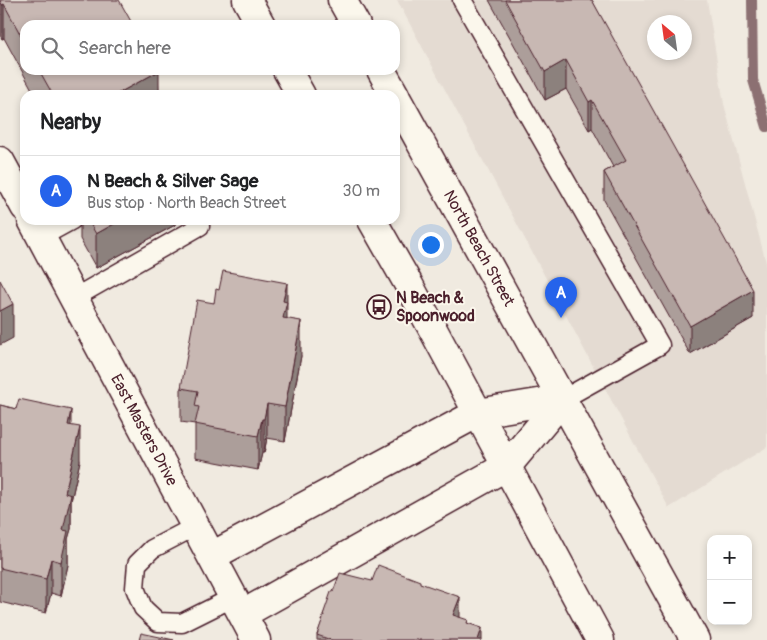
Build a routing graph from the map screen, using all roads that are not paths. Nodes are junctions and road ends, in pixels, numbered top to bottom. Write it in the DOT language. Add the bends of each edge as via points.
graph roads {
  1 [pos="247,0"];
  2 [pos="342,0"];
  3 [pos="462,0"];
  4 [pos="258,20"];
  5 [pos="353,20"];
  6 [pos="290,75"];
  7 [pos="384,75"];
  8 [pos="298,90"];
  9 [pos="392,90"];
  10 [pos="400,104"];
  11 [pos="0,161"];
  12 [pos="20,198"];
  13 [pos="52,225"];
  14 [pos="200,225"];
  15 [pos="375,225"];
  16 [pos="36,229"];
  17 [pos="74,298"];
  18 [pos="562,399"];
  19 [pos="478,413"];
  20 [pos="507,466"];
  21 [pos="196,526"];
  22 [pos="212,556"];
  23 [pos="239,605"];
  24 [pos="256,640"];
  25 [pos="600,640"];
  26 [pos="695,640"];
  1 -- 4 [label="street"];
  2 -- 5 [label="street"];
  3 -- 18 [label="lane" via="660,345"];
  6 -- 8 [label="street"];
  7 -- 9 [label="street, North Beach Street"];
  10 -- 18 [label="street, North Beach Street"];
  11 -- 12 [label="street"];
  13 -- 16 [label="lane"];
  14 -- 17 [label="lane"];
  15 -- 19 [label="street"];
  16 -- 17 [label="street, East Masters Drive"];
  17 -- 21 [label="street, East Masters Drive"];
  18 -- 19 [label="street"];
  18 -- 20 [label="street"];
  18 -- 26 [label="street, North Beach Street"];
  19 -- 20 [label="street"];
  19 -- 22 [label="street"];
  20 -- 23 [label="street"];
  20 -- 25 [label="street"];
  21 -- 22 [label="street, East Masters Drive"];
  21 -- 23 [label="lane" via="152,549 137,564 135,588 143,608 158,622 182,623"];
  22 -- 23 [label="street, East Masters Drive"];
  23 -- 24 [label="street, East Masters Drive"];
}
